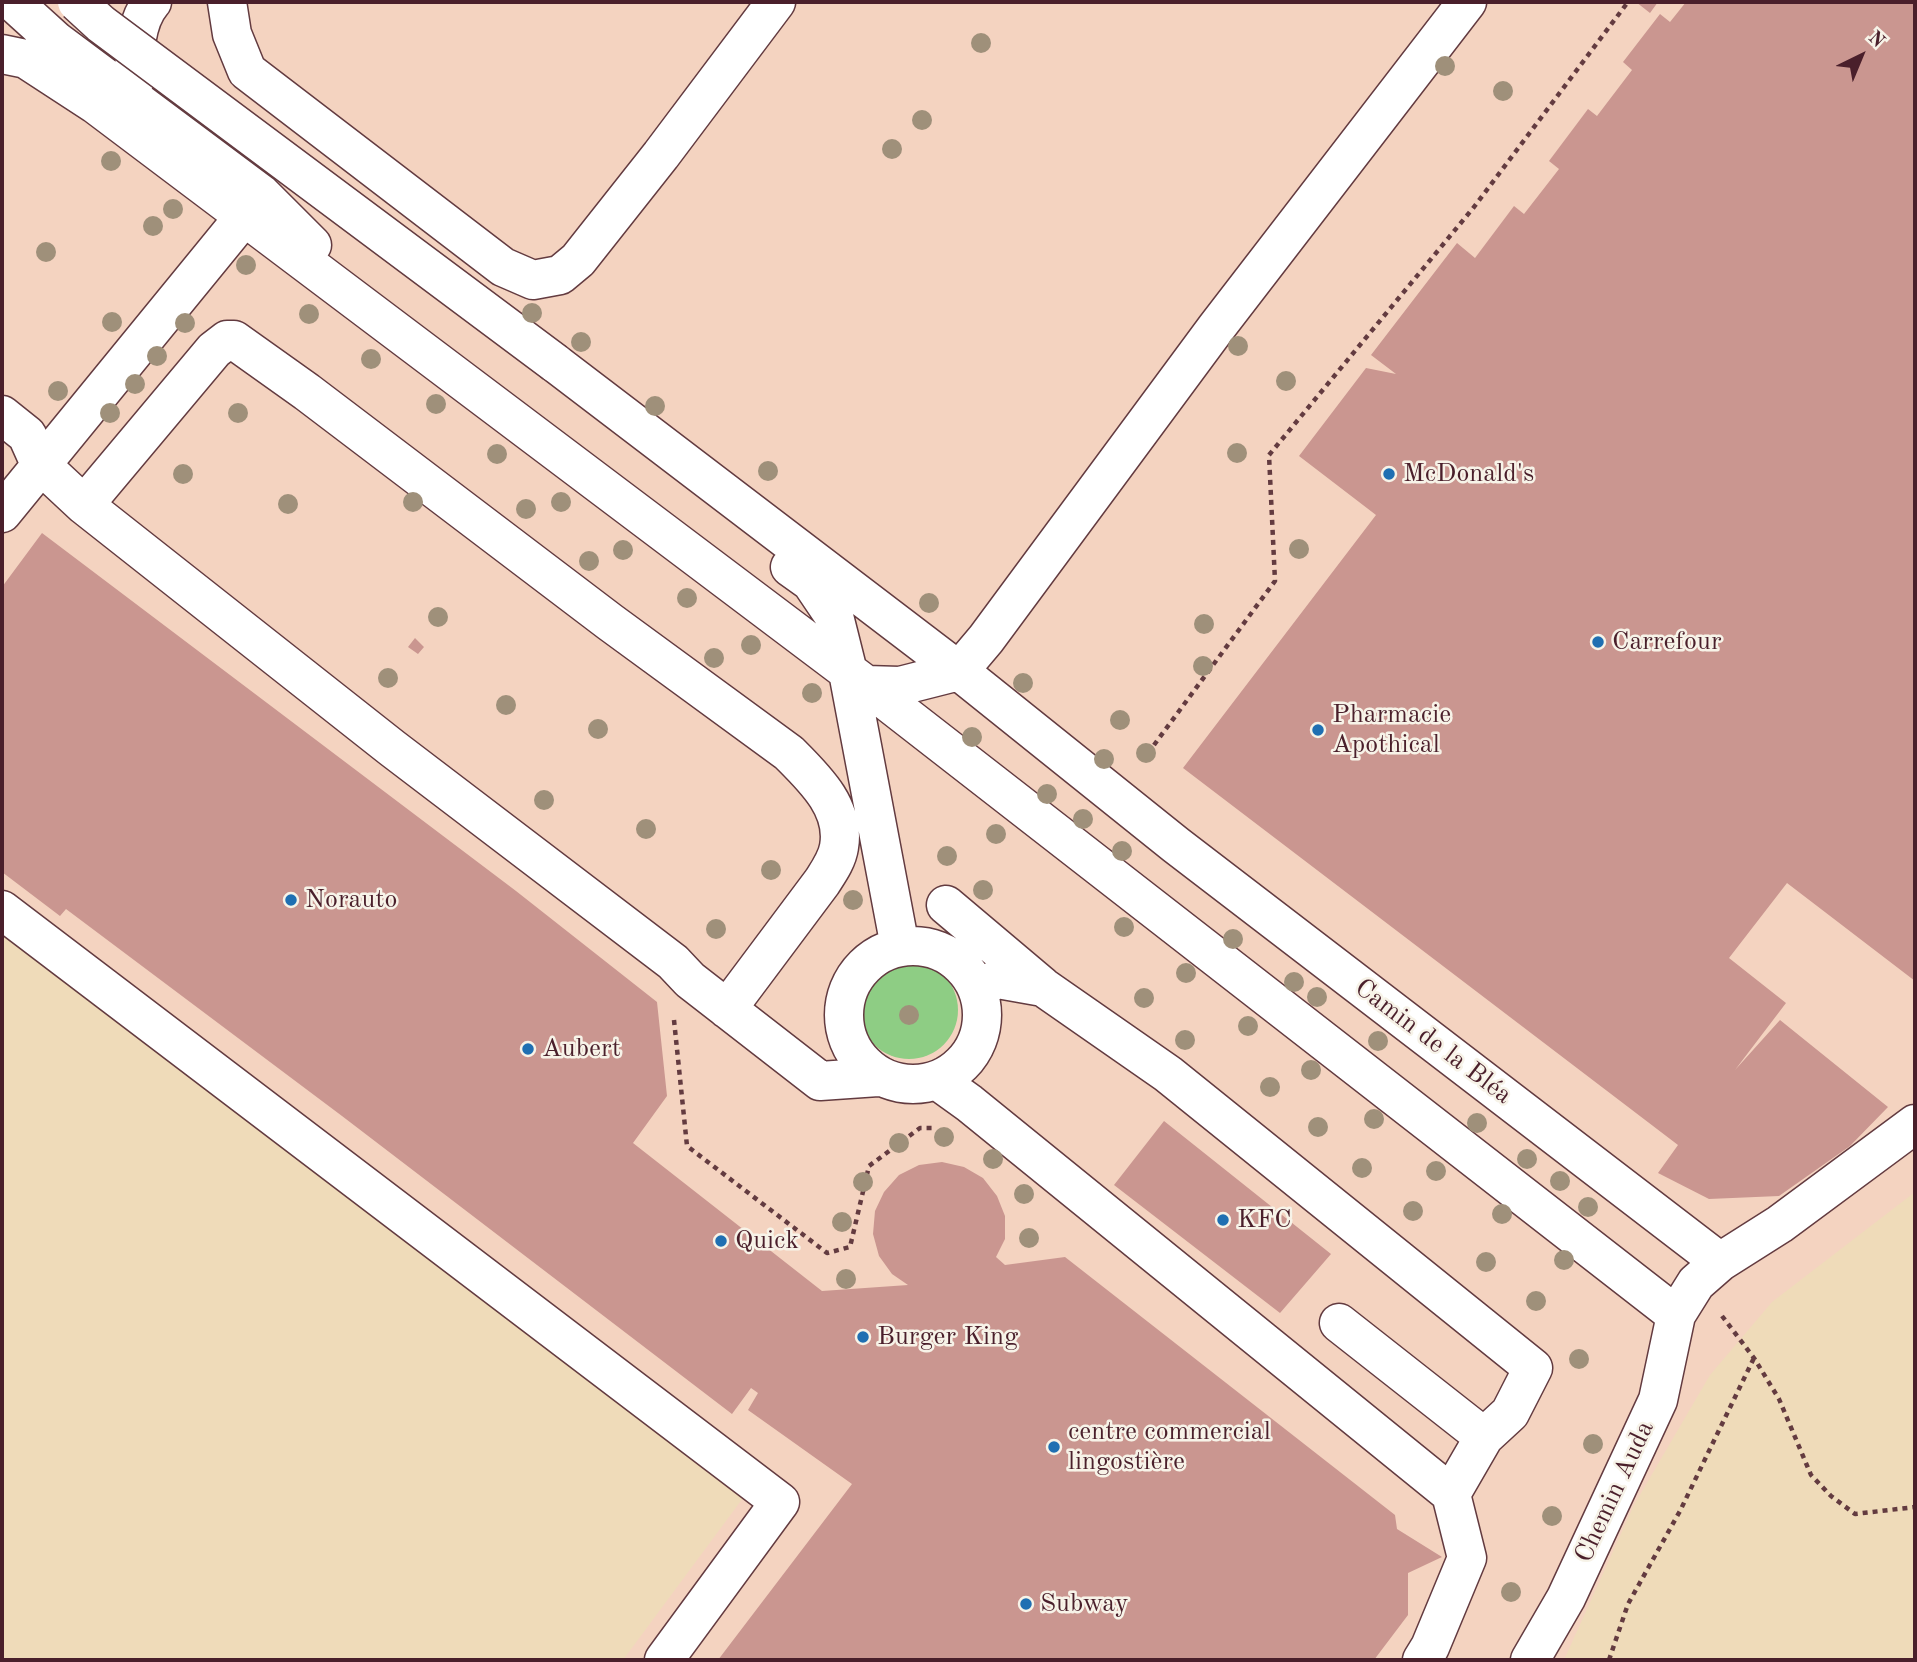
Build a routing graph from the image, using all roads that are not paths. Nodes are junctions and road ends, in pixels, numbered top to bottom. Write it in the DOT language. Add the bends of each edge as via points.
graph roads {
  1 [pos="13,2"];
  2 [pos="77,2"];
  3 [pos="152,2"];
  4 [pos="252,2"];
  5 [pos="776,2"];
  6 [pos="1467,2"];
  7 [pos="229,18"];
  8 [pos="2,54"];
  9 [pos="138,102"];
  10 [pos="243,218"];
  11 [pos="374,316"];
  12 [pos="2,415"];
  13 [pos="652,438"];
  14 [pos="40,464"];
  15 [pos="84,505"];
  16 [pos="2,513"];
  17 [pos="959,671"];
  18 [pos="857,679"];
  19 [pos="946,905"];
  20 [pos="2,910"];
  21 [pos="900,947"];
  22 [pos="1043,987"];
  23 [pos="977,988"];
  24 [pos="727,1009"];
  25 [pos="878,1077"];
  26 [pos="937,1080"];
  27 [pos="1915,1124"];
  28 [pos="1708,1272"];
  29 [pos="1676,1315"];
  30 [pos="1339,1323"];
  31 [pos="1484,1437"];
  32 [pos="1451,1494"];
  33 [pos="664,1660"];
  34 [pos="1422,1660"];
  35 [pos="1530,1660"];
  1 -- 9 [label="street" via="56,41"];
  2 -- 13 [label="street, bridge" via="100,24"];
  3 -- 9 [label="street" via="146,9 133,61"];
  4 -- 7 [label="street"];
  5 -- 7 [label="street" via="578,260 560,275 533,280 503,267 247,71"];
  6 -- 17 [label="street"];
  8 -- 10 [label="street" via="26,59 94,104"];
  9 -- 11 [label="street" via="261,194 328,260"];
  10 -- 11 [label="street"];
  10 -- 14 [label="street"];
  11 -- 18 [label="street"];
  12 -- 14 [label="street" via="27,435"];
  13 -- 17 [label="street, Camin de la Bléa"];
  13 -- 18 [label="street" via="705,500 811,582 834,616"];
  14 -- 15 [label="street"];
  14 -- 16 [label="street"];
  15 -- 24 [label="street" via="673,962"];
  15 -- 24 [label="street" via="214,350 227,340 234,341 789,754 811,775 834,809 839,848 822,882"];
  17 -- 18 [label="street" via="900,686"];
  17 -- 28 [label="street, Camin de la Bléa"];
  18 -- 21 [label="street"];
  18 -- 29 [label="street"];
  19 -- 22 [label="street"];
  20 -- 33 [label="street" via="780,1502"];
  21 -- 23 [label="street" via="922,946 945,954 964,968"];
  21 -- 25 [label="street" via="879,954 862,967 844,1006 851,1047"];
  22 -- 23 [label="street" via="998,979"];
  22 -- 31 [label="street" via="1168,1074 1533,1368 1510,1413"];
  23 -- 26 [label="street" via="982,1010 980,1033 971,1053"];
  24 -- 25 [label="street" via="820,1081"];
  25 -- 26 [label="street" via="918,1084"];
  26 -- 32 [label="street"];
  27 -- 28 [label="street"];
  28 -- 29 [label="street"];
  29 -- 35 [label="street, Chemin Auda" via="1658,1400 1566,1598"];
  30 -- 31 [label="street"];
  31 -- 32 [label="street"];
  32 -- 34 [label="street" via="1466,1558"];
}
